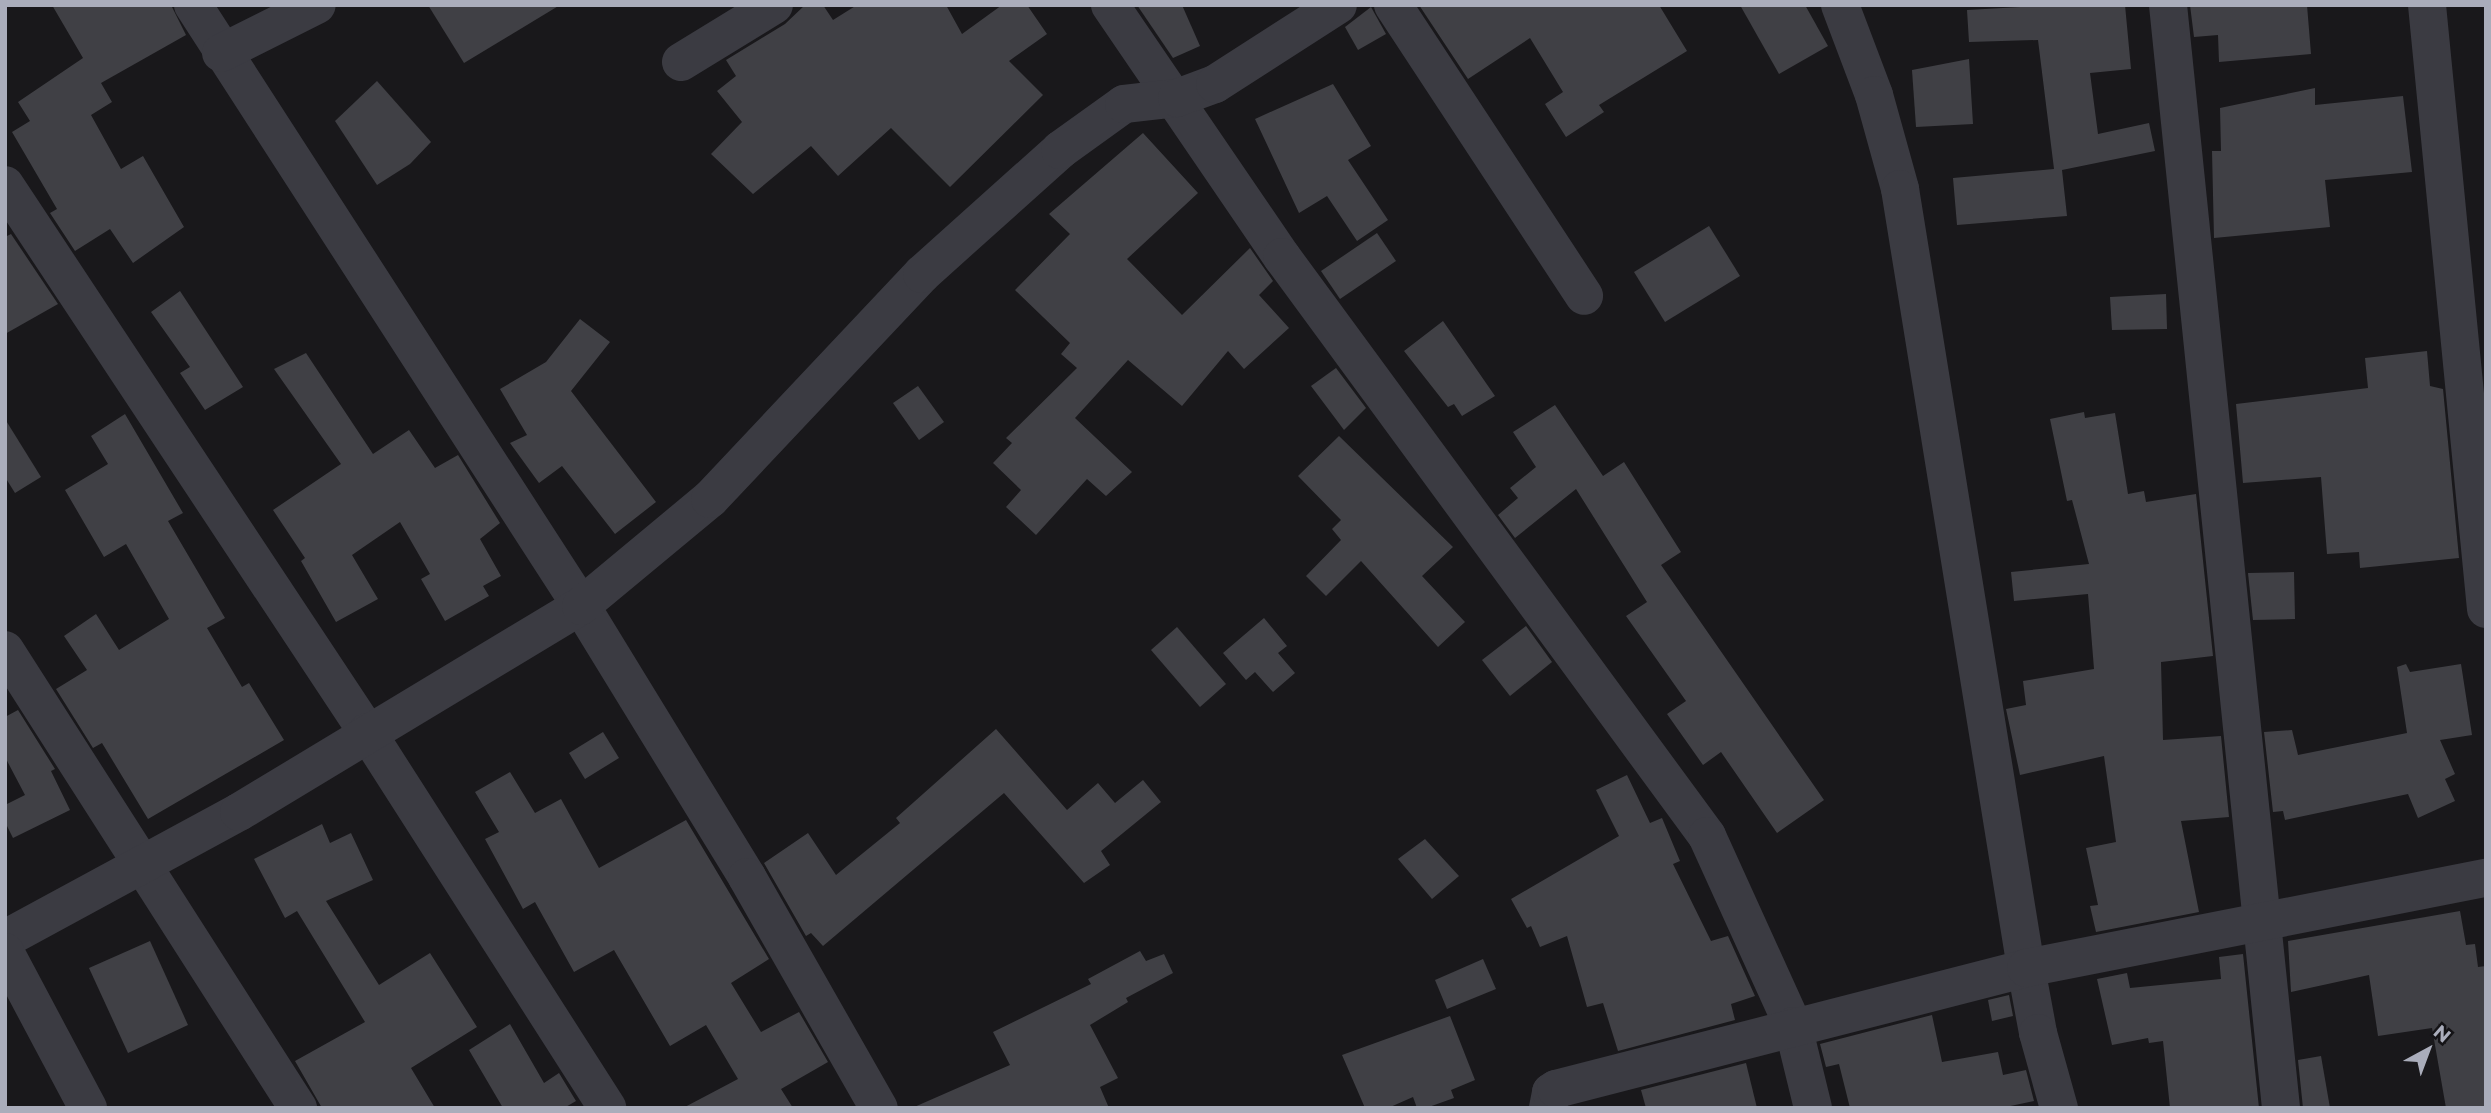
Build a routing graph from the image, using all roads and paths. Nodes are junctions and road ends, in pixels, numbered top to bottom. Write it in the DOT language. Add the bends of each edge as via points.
graph roads {
  1 [pos="193,5"];
  2 [pos="317,5"];
  3 [pos="774,5"];
  4 [pos="1110,5"];
  5 [pos="1338,5"];
  6 [pos="1393,5"];
  7 [pos="1840,5"];
  8 [pos="2168,5"];
  9 [pos="2427,5"];
  10 [pos="221,53"];
  11 [pos="681,62"];
  12 [pos="1177,98"];
  13 [pos="5,185"];
  14 [pos="1584,296"];
  15 [pos="581,606"];
  16 [pos="2486,609"];
  17 [pos="5,650"];
  18 [pos="367,732"];
  19 [pos="142,866"];
  20 [pos="2486,878"];
  21 [pos="2264,920"];
  22 [pos="5,939"];
  23 [pos="5,951"];
  24 [pos="2026,968"];
  25 [pos="1793,1026"];
  26 [pos="88,1108"];
  27 [pos="298,1108"];
  28 [pos="607,1108"];
  29 [pos="880,1108"];
  30 [pos="1548,1108"];
  31 [pos="1813,1108"];
  32 [pos="2059,1108"];
  33 [pos="2281,1108"];
  1 -- 10 [label="street"];
  2 -- 10 [label="street"];
  3 -- 11 [label="street"];
  4 -- 12 [label="street"];
  5 -- 12 [label="street" via="1215,84"];
  6 -- 14 [label="street"];
  7 -- 24 [label="street" via="1874,95 1900,190"];
  8 -- 21 [label="street"];
  9 -- 16 [label="street"];
  10 -- 15 [label="street"];
  12 -- 15 [label="street" via="1124,104 1060,150 922,274 710,499"];
  12 -- 25 [label="street" via="1282,257 1707,836"];
  13 -- 18 [label="street"];
  15 -- 18 [label="street"];
  15 -- 29 [label="street" via="747,877"];
  17 -- 19 [label="street"];
  18 -- 19 [label="street"];
  18 -- 28 [label="street"];
  19 -- 22 [label="street"];
  19 -- 27 [label="street"];
  20 -- 21 [label="street"];
  21 -- 24 [label="street"];
  21 -- 33 [label="street"];
  23 -- 26 [label="street"];
  24 -- 25 [label="street"];
  24 -- 32 [label="street"];
  25 -- 30 [label="street" via="1556,1089 1550,1092"];
  25 -- 31 [label="street"];
}
